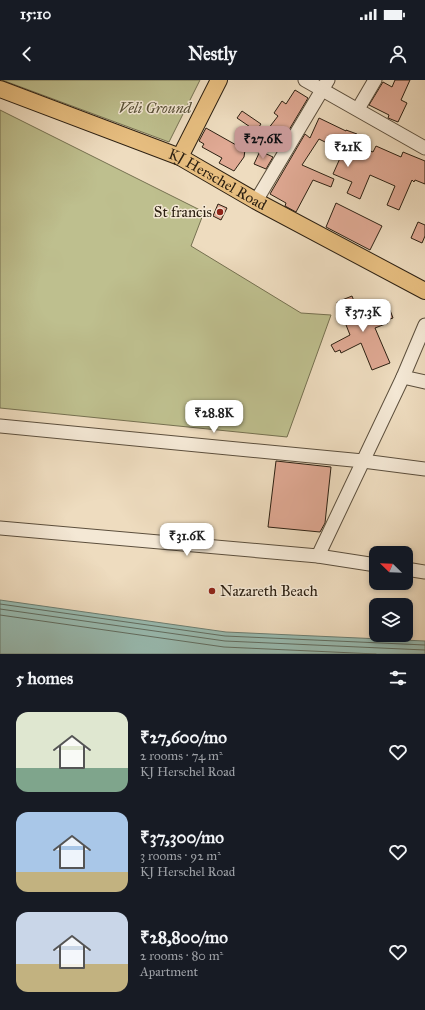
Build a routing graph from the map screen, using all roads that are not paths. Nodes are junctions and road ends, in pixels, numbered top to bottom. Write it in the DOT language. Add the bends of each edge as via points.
graph roads {
  1 [pos="219,80"];
  2 [pos="305,80"];
  3 [pos="375,80"];
  4 [pos="325,85"];
  5 [pos="0,89"];
  6 [pos="358,109"];
  7 [pos="425,148"];
  8 [pos="180,157"];
  9 [pos="256,201"];
  10 [pos="425,291"];
  11 [pos="425,325"];
  12 [pos="403,377"];
  13 [pos="425,382"];
  14 [pos="0,426"];
  15 [pos="363,461"];
  16 [pos="425,469"];
  17 [pos="0,528"];
  18 [pos="318,556"];
  19 [pos="369,564"];
  20 [pos="413,570"];
  21 [pos="425,572"];
  1 -- 8 [label="main road"];
  2 -- 4 [label="street"];
  3 -- 6 [label="street"];
  4 -- 6 [label="street"];
  4 -- 9 [label="street"];
  5 -- 8 [label="main road, KJ Herschel Road"];
  6 -- 7 [label="street"];
  8 -- 9 [label="main road, KJ Herschel Road"];
  9 -- 10 [label="main road, KJ Herschel Road"];
  11 -- 12 [label="street"];
  12 -- 13 [label="street"];
  12 -- 15 [label="street"];
  14 -- 15 [label="street"];
  15 -- 16 [label="street"];
  15 -- 18 [label="street"];
  17 -- 18 [label="street"];
  18 -- 19 [label="street"];
  20 -- 21 [label="street"];
}
